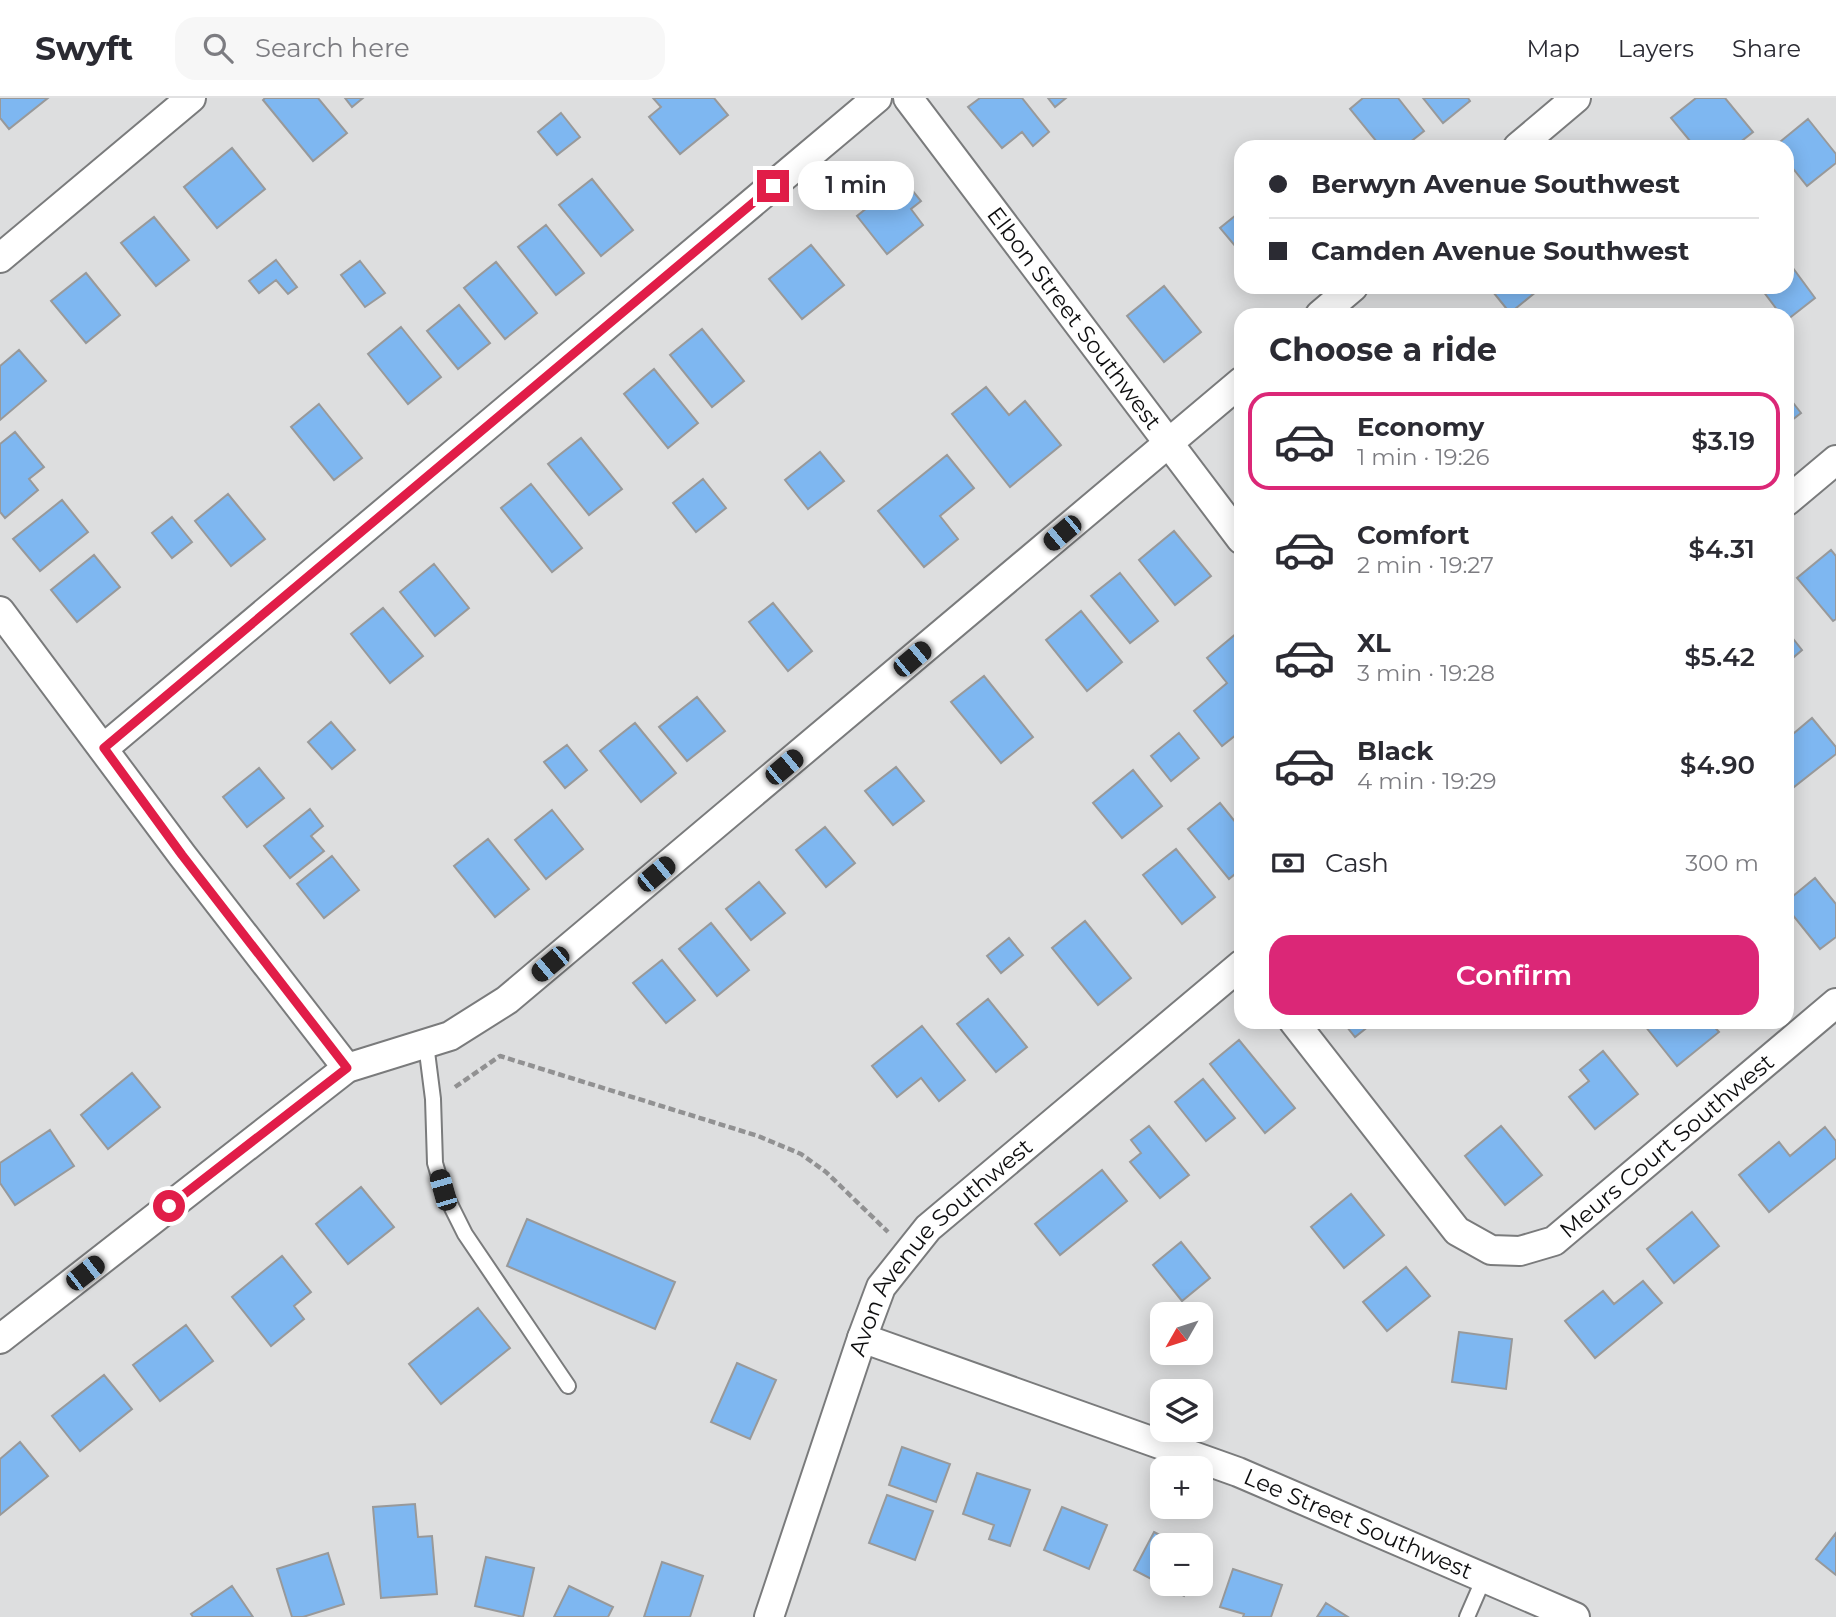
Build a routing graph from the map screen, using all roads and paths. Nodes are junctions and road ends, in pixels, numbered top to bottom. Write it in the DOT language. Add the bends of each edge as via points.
graph roads {
  1 [pos="191,98"];
  2 [pos="877,98"];
  3 [pos="908,98"];
  4 [pos="1576,98"];
  5 [pos="1526,140"];
  6 [pos="0,258"];
  7 [pos="1345,294"];
  8 [pos="1328,308"];
  9 [pos="1234,388"];
  10 [pos="1168,444"];
  11 [pos="1836,460"];
  12 [pos="1794,495"];
  13 [pos="1234,530"];
  14 [pos="0,611"];
  15 [pos="104,748"];
  16 [pos="1234,971"];
  17 [pos="1836,1003"];
  18 [pos="1299,1029"];
  19 [pos="426,1044"];
  20 [pos="347,1068"];
  21 [pos="433,1099"];
  22 [pos="884,1228"];
  23 [pos="862,1338"];
  24 [pos="0,1339"];
  25 [pos="568,1386"];
  26 [pos="1484,1578"];
  27 [pos="769,1617"];
  28 [pos="1467,1617"];
  29 [pos="1575,1617"];
  1 -- 6 [label="street"];
  2 -- 15 [label="street"];
  3 -- 10 [label="street, Elbon Street Southwest"];
  4 -- 5 [label="street"];
  7 -- 8 [label="street"];
  9 -- 10 [label="street"];
  10 -- 13 [label="street, Elbon Street Southwest"];
  10 -- 19 [label="street" via="507,1000 450,1036"];
  11 -- 12 [label="street"];
  14 -- 15 [label="street"];
  15 -- 20 [label="street"];
  16 -- 23 [label="street, Avon Avenue Southwest" via="928,1227 881,1287"];
  17 -- 18 [label="street, Meurs Court Southwest" via="1554,1241 1520,1251 1491,1250 1457,1231"];
  19 -- 20 [label="street"];
  19 -- 21 [label="lane"];
  20 -- 24 [label="street"];
  21 -- 22 [label="path" via="500,1056 790,1150 826,1172"];
  21 -- 25 [label="lane" via="435,1163 443,1190 465,1234"];
  23 -- 26 [label="street, Lee Street Southwest" via="1238,1472"];
  23 -- 27 [label="street, Avon Avenue Southwest"];
  26 -- 28 [label="lane"];
  26 -- 29 [label="street, Lee Street Southwest"];
}
